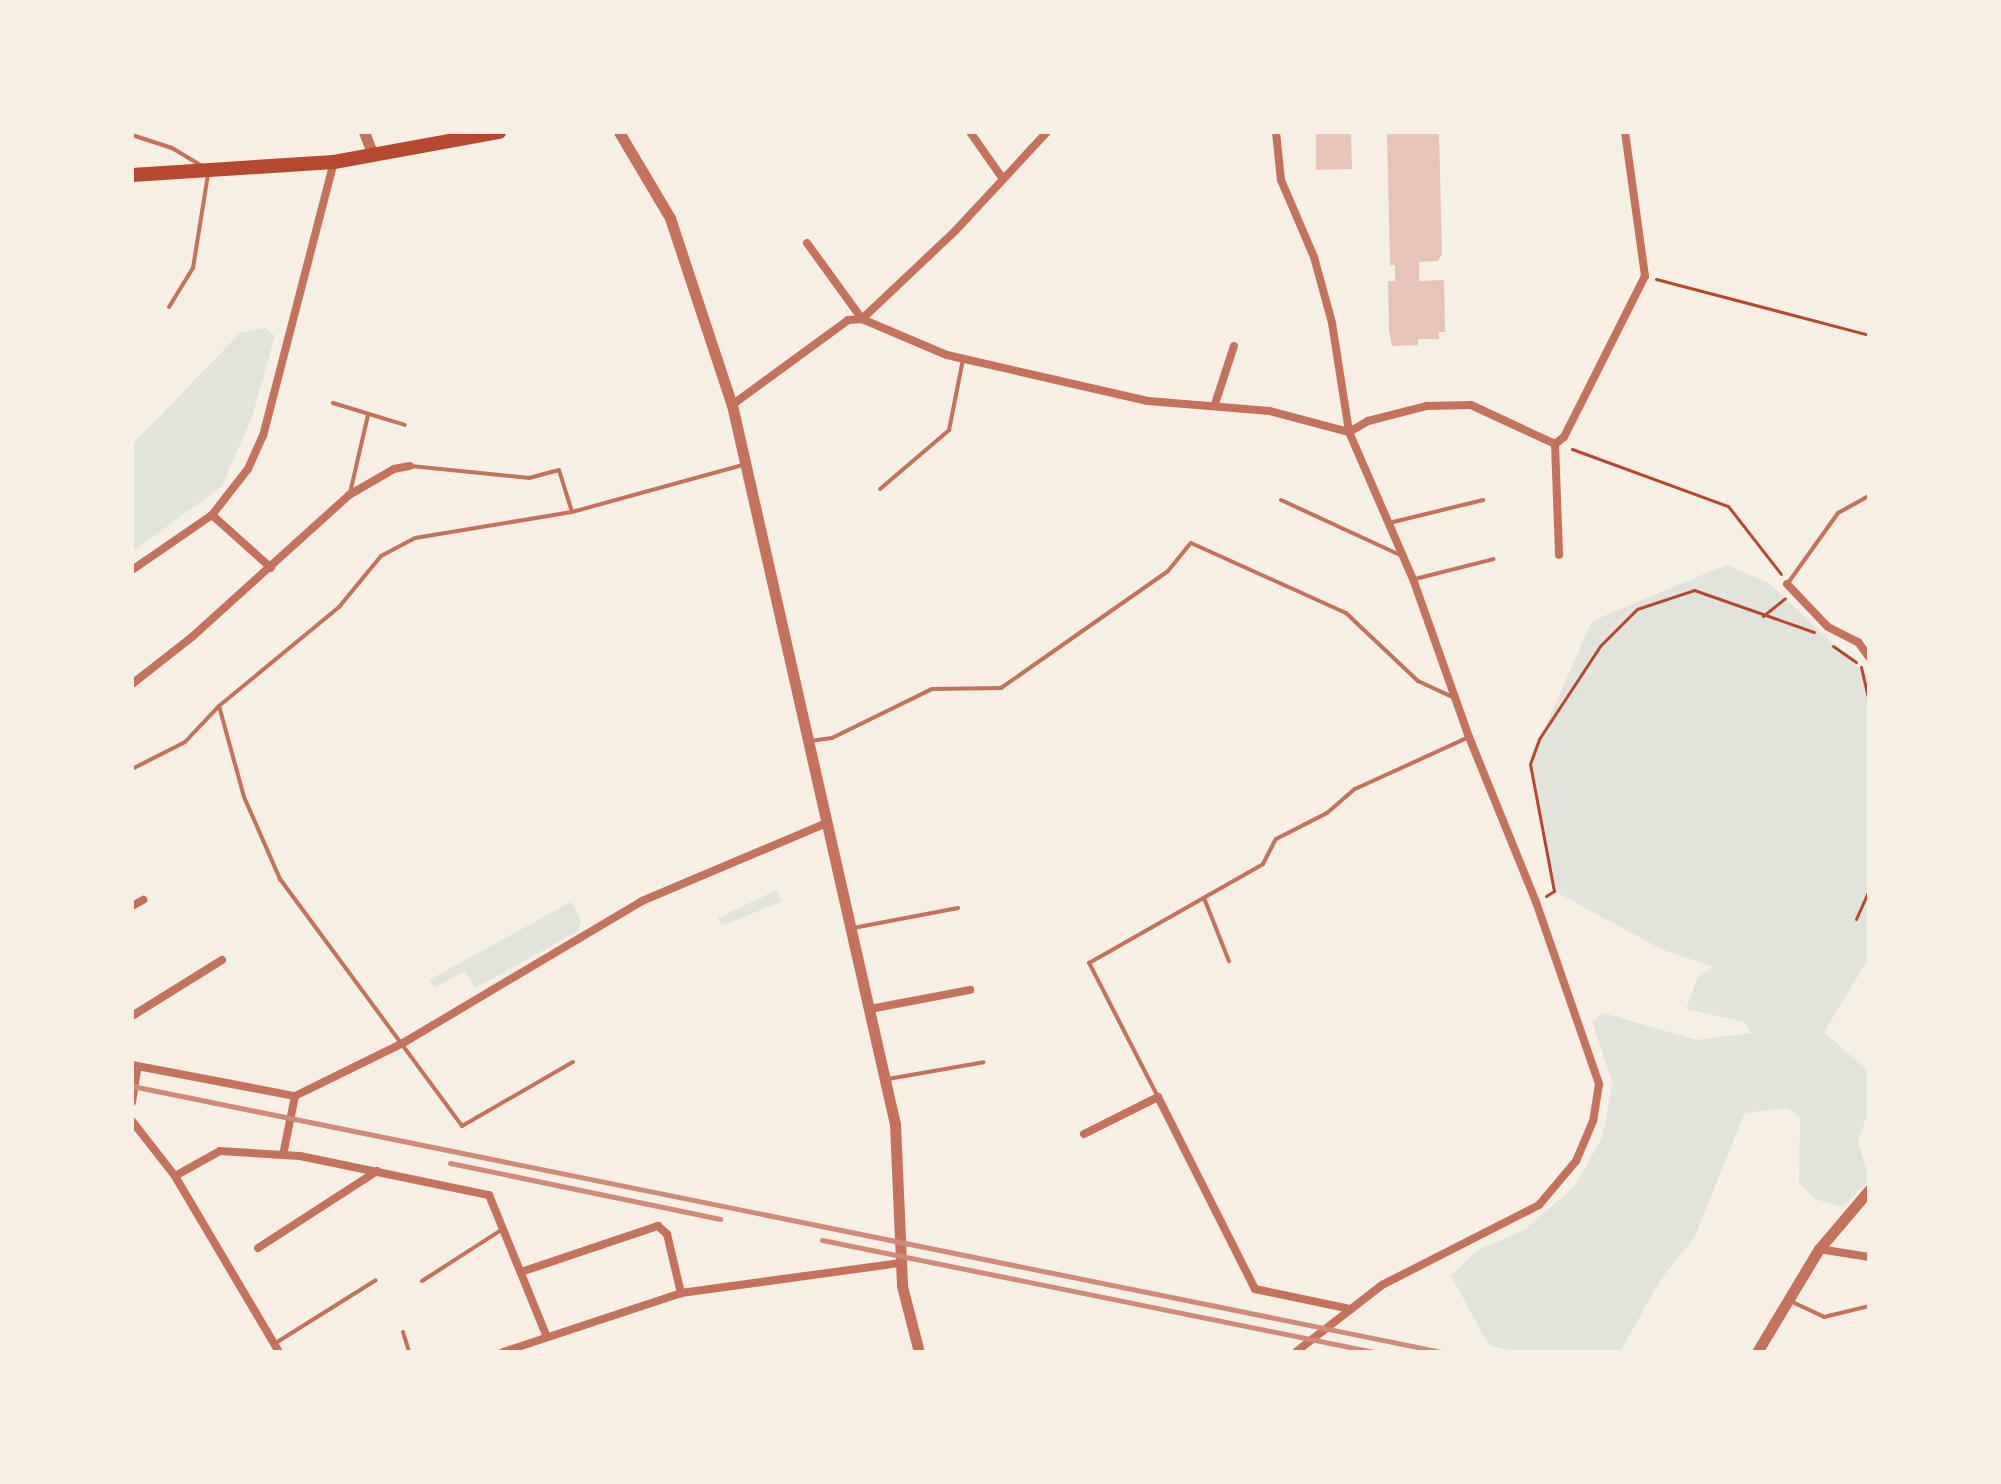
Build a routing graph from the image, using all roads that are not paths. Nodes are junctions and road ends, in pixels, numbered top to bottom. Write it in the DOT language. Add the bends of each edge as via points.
graph roads {
  1 [pos="364,132"];
  2 [pos="499,132"];
  3 [pos="619,132"];
  4 [pos="970,132"];
  5 [pos="1046,132"];
  6 [pos="1276,132"];
  7 [pos="1625,132"];
  8 [pos="132,135"];
  9 [pos="373,155"];
  10 [pos="334,162"];
  11 [pos="209,172"];
  12 [pos="132,175"];
  13 [pos="1003,179"];
  14 [pos="807,243"];
  15 [pos="169,307"];
  16 [pos="862,319"];
  17 [pos="1234,346"];
  18 [pos="963,359"];
  19 [pos="333,403"];
  20 [pos="1215,404"];
  21 [pos="732,405"];
  22 [pos="368,415"];
  23 [pos="405,425"];
  24 [pos="1349,432"];
  25 [pos="1555,444"];
  26 [pos="745,465"];
  27 [pos="410,466"];
  28 [pos="880,489"];
  29 [pos="349,495"];
  30 [pos="1869,496"];
  31 [pos="1281,500"];
  32 [pos="1483,500"];
  33 [pos="572,512"];
  34 [pos="212,515"];
  35 [pos="1389,523"];
  36 [pos="1559,555"];
  37 [pos="1403,557"];
  38 [pos="1494,559"];
  39 [pos="271,568"];
  40 [pos="132,570"];
  41 [pos="1413,579"];
  42 [pos="1789,588"];
  43 [pos="1869,657"];
  44 [pos="132,684"];
  45 [pos="1455,698"];
  46 [pos="219,706"];
  47 [pos="1469,737"];
  48 [pos="808,742"];
  49 [pos="132,769"];
  50 [pos="827,823"];
  51 [pos="1204,898"];
  52 [pos="143,900"];
  53 [pos="132,906"];
  54 [pos="958,908"];
  55 [pos="850,928"];
  56 [pos="222,960"];
  57 [pos="1229,961"];
  58 [pos="970,990"];
  59 [pos="870,1009"];
  60 [pos="132,1016"];
  61 [pos="403,1043"];
  62 [pos="573,1062"];
  63 [pos="984,1062"];
  64 [pos="135,1066"];
  65 [pos="885,1079"];
  66 [pos="1158,1097"];
  67 [pos="293,1101"];
  68 [pos="132,1102"];
  69 [pos="132,1121"];
  70 [pos="1084,1134"];
  71 [pos="283,1155"];
  72 [pos="378,1171"];
  73 [pos="175,1176"];
  74 [pos="1869,1190"];
  75 [pos="503,1229"];
  76 [pos="258,1248"];
  77 [pos="1819,1249"];
  78 [pos="1869,1257"];
  79 [pos="901,1263"];
  80 [pos="521,1272"];
  81 [pos="376,1280"];
  82 [pos="422,1281"];
  83 [pos="681,1293"];
  84 [pos="1786,1299"];
  85 [pos="1869,1306"];
  86 [pos="1351,1309"];
  87 [pos="403,1332"];
  88 [pos="547,1337"];
  89 [pos="277,1348"];
  90 [pos="409,1352"];
  91 [pos="503,1352"];
  92 [pos="919,1352"];
  93 [pos="1296,1352"];
  94 [pos="1757,1352"];
  1 -- 9 [label="street"];
  2 -- 9 [label="main road"];
  3 -- 21 [label="street" via="670,218"];
  4 -- 13 [label="street"];
  5 -- 13 [label="street"];
  6 -- 24 [label="street" via="1281,180 1314,257 1332,323"];
  7 -- 25 [label="street" via="1645,276 1564,437"];
  8 -- 11 [label="lane" via="197,159"];
  9 -- 10 [label="main road"];
  10 -- 11 [label="main road"];
  10 -- 34 [label="street" via="263,436 248,469"];
  11 -- 12 [label="main road"];
  11 -- 15 [label="lane" via="193,268"];
  13 -- 16 [label="street"];
  14 -- 16 [label="street"];
  16 -- 18 [label="street"];
  16 -- 21 [label="street" via="848,320"];
  17 -- 20 [label="street"];
  18 -- 20 [label="street" via="1148,401"];
  18 -- 28 [label="lane" via="949,430"];
  19 -- 22 [label="lane"];
  20 -- 24 [label="street" via="1270,411"];
  21 -- 26 [label="street"];
  22 -- 23 [label="lane"];
  22 -- 29 [label="lane"];
  24 -- 25 [label="street" via="1368,421 1427,406 1471,405"];
  24 -- 35 [label="street"];
  25 -- 36 [label="street"];
  26 -- 33 [label="lane"];
  26 -- 48 [label="street"];
  27 -- 29 [label="street" via="394,469"];
  27 -- 33 [label="lane" via="529,478 559,470"];
  29 -- 39 [label="street"];
  30 -- 42 [label="lane" via="1838,513"];
  31 -- 37 [label="lane"];
  32 -- 35 [label="lane"];
  33 -- 46 [label="lane" via="415,538 381,556 339,607"];
  34 -- 39 [label="street"];
  34 -- 40 [label="street"];
  35 -- 37 [label="street"];
  37 -- 41 [label="street"];
  38 -- 41 [label="lane"];
  39 -- 44 [label="street"];
  41 -- 45 [label="street"];
  42 -- 43 [label="street" via="1828,627 1858,642"];
  45 -- 47 [label="street"];
  45 -- 48 [label="lane" via="1418,681 1346,613 1191,543 1168,571 1001,688 932,689 832,738"];
  46 -- 49 [label="lane" via="185,742"];
  46 -- 61 [label="lane" via="244,797 280,879 326,948"];
  47 -- 51 [label="lane" via="1355,789 1327,813 1276,839 1263,864"];
  47 -- 86 [label="street" via="1536,902 1599,1084 1593,1121 1576,1161 1539,1205 1382,1285"];
  48 -- 50 [label="street"];
  50 -- 55 [label="street"];
  50 -- 61 [label="street" via="642,901"];
  51 -- 57 [label="lane"];
  51 -- 66 [label="lane" via="1089,963"];
  52 -- 53 [label="street"];
  54 -- 55 [label="lane"];
  55 -- 59 [label="street"];
  56 -- 60 [label="street"];
  58 -- 59 [label="street"];
  59 -- 65 [label="street"];
  61 -- 62 [label="lane" via="462,1126"];
  61 -- 67 [label="street"];
  63 -- 65 [label="lane"];
  64 -- 67 [label="street"];
  64 -- 68 [label="street"];
  65 -- 79 [label="street" via="896,1136"];
  66 -- 70 [label="street"];
  66 -- 86 [label="street" via="1255,1289"];
  67 -- 71 [label="street"];
  69 -- 73 [label="street"];
  71 -- 72 [label="street"];
  71 -- 73 [label="street" via="220,1151"];
  72 -- 75 [label="street" via="489,1195"];
  72 -- 76 [label="street"];
  73 -- 89 [label="street"];
  74 -- 77 [label="street"];
  75 -- 80 [label="street"];
  75 -- 82 [label="lane"];
  77 -- 78 [label="street"];
  77 -- 84 [label="street"];
  79 -- 83 [label="street"];
  79 -- 92 [label="street" via="907,1321"];
  80 -- 83 [label="street" via="658,1226 667,1234"];
  80 -- 88 [label="street"];
  81 -- 89 [label="lane"];
  83 -- 88 [label="street"];
  84 -- 85 [label="lane" via="1824,1317"];
  84 -- 94 [label="street"];
  86 -- 93 [label="street"];
  87 -- 90 [label="lane"];
  88 -- 91 [label="street"];
}
